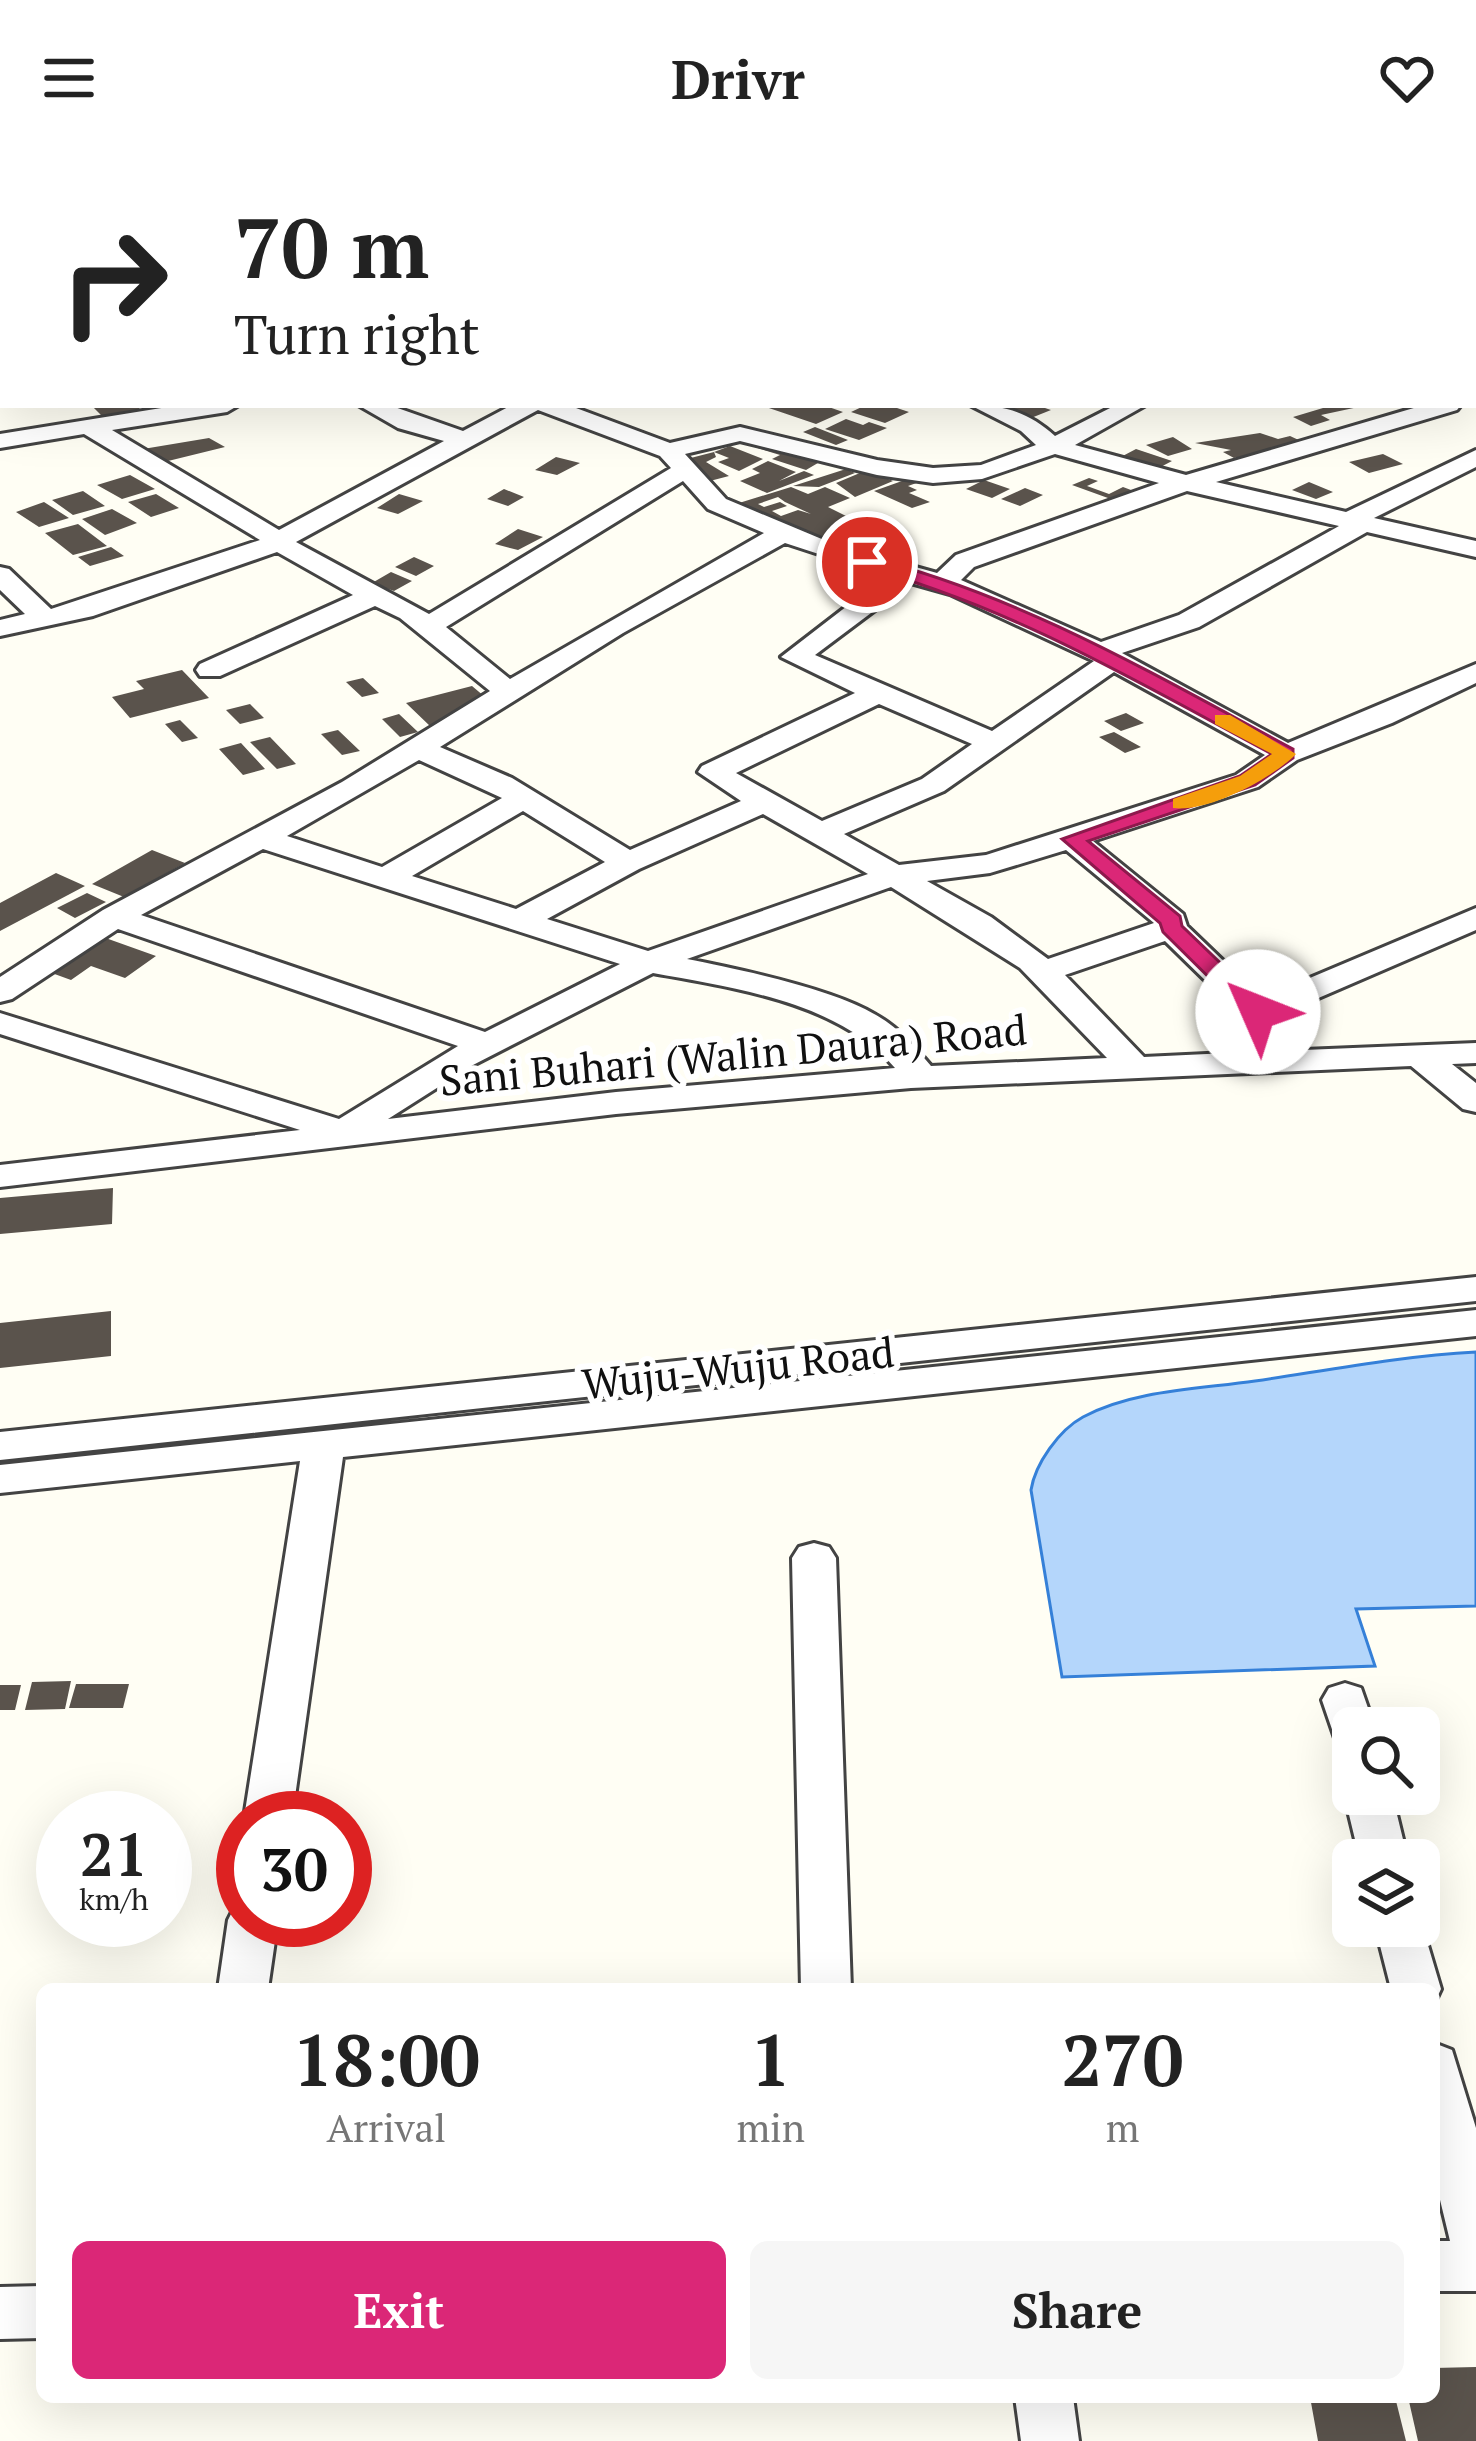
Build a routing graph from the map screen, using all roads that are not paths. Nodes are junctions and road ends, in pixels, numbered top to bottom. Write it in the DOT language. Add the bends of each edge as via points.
graph roads {
  1 [pos="207,408"];
  2 [pos="376,408"];
  3 [pos="525,408"];
  4 [pos="562,408"];
  5 [pos="989,408"];
  6 [pos="1128,408"];
  7 [pos="1439,408"];
  8 [pos="88,426"];
  9 [pos="466,440"];
  10 [pos="0,441"];
  11 [pos="1052,446"];
  12 [pos="1476,457"];
  13 [pos="676,460"];
  14 [pos="1185,483"];
  15 [pos="1355,522"];
  16 [pos="782,534"];
  17 [pos="280,542"];
  18 [pos="1476,549"];
  19 [pos="907,573"];
  20 [pos="0,575"];
  21 [pos="944,582"];
  22 [pos="376,595"];
  23 [pos="46,619"];
  24 [pos="429,626"];
  25 [pos="0,628"];
  26 [pos="1106,656"];
  27 [pos="210,670"];
  28 [pos="1476,672"];
  29 [pos="879,693"];
  30 [pos="511,694"];
  31 [pos="995,743"];
  32 [pos="419,749"];
  33 [pos="1286,754"];
  34 [pos="522,799"];
  35 [pos="764,802"];
  36 [pos="818,834"];
  37 [pos="257,837"];
  38 [pos="1072,839"];
  39 [pos="628,862"];
  40 [pos="898,875"];
  41 [pos="384,879"];
  42 [pos="114,917"];
  43 [pos="1476,918"];
  44 [pos="518,921"];
  45 [pos="1171,928"];
  46 [pos="649,962"];
  47 [pos="1042,972"];
  48 [pos="0,992"];
  49 [pos="1258,1012"];
  50 [pos="0,1023"];
  51 [pos="488,1045"];
  52 [pos="1476,1053"];
  53 [pos="1419,1055"];
  54 [pos="1294,1060"];
  55 [pos="1136,1066"];
  56 [pos="921,1076"];
  57 [pos="1476,1101"];
  58 [pos="338,1135"];
  59 [pos="0,1176"];
  60 [pos="1476,1288"];
  61 [pos="1476,1323"];
  62 [pos="324,1443"];
  63 [pos="0,1446"];
  64 [pos="0,1479"];
  65 [pos="814,1558"];
  66 [pos="272,1791"];
  67 [pos="250,1947"];
  68 [pos="1405,1947"];
  69 [pos="244,1983"];
  70 [pos="826,1983"];
  71 [pos="1414,1983"];
  72 [pos="1440,2090"];
  73 [pos="1476,2237"];
  74 [pos="1440,2266"];
  75 [pos="1476,2266"];
  76 [pos="36,2312"];
  77 [pos="0,2313"];
  78 [pos="1045,2403"];
  79 [pos="1050,2441"];
  1 -- 8 [label="street"];
  2 -- 9 [label="street"];
  3 -- 9 [label="street"];
  4 -- 13 [label="street"];
  5 -- 11 [label="street"];
  6 -- 11 [label="street"];
  7 -- 14 [label="street"];
  8 -- 10 [label="street"];
  8 -- 17 [label="street"];
  9 -- 17 [label="street"];
  11 -- 13 [label="street" via="962,475 907,472 740,434 717,436"];
  11 -- 14 [label="street"];
  12 -- 15 [label="street"];
  13 -- 16 [label="street" via="717,504"];
  13 -- 24 [label="street"];
  14 -- 15 [label="street"];
  14 -- 21 [label="street" via="964,561"];
  15 -- 18 [label="street"];
  15 -- 26 [label="street" via="1189,621"];
  16 -- 19 [label="street"];
  16 -- 30 [label="street"];
  17 -- 22 [label="street"];
  17 -- 23 [label="street"];
  19 -- 21 [label="street"];
  19 -- 29 [label="street" via="796,657"];
  20 -- 23 [label="street"];
  21 -- 26 [label="street"];
  22 -- 24 [label="street"];
  22 -- 27 [label="street"];
  23 -- 25 [label="street"];
  24 -- 30 [label="street"];
  26 -- 31 [label="street"];
  26 -- 33 [label="street"];
  28 -- 33 [label="street"];
  29 -- 31 [label="street"];
  29 -- 35 [label="street" via="713,770"];
  30 -- 32 [label="street"];
  31 -- 36 [label="street" via="933,785"];
  32 -- 34 [label="street"];
  32 -- 37 [label="street"];
  33 -- 38 [label="street" via="1247,781"];
  34 -- 39 [label="street"];
  34 -- 41 [label="street"];
  35 -- 36 [label="street"];
  35 -- 39 [label="street"];
  36 -- 40 [label="street"];
  37 -- 41 [label="street"];
  37 -- 42 [label="street"];
  38 -- 40 [label="street" via="990,864"];
  38 -- 45 [label="street"];
  39 -- 44 [label="street"];
  40 -- 46 [label="street"];
  40 -- 47 [label="street"];
  41 -- 44 [label="street"];
  42 -- 48 [label="street"];
  42 -- 51 [label="street"];
  43 -- 49 [label="street"];
  44 -- 46 [label="street"];
  45 -- 47 [label="street"];
  45 -- 49 [label="street"];
  46 -- 51 [label="street"];
  46 -- 56 [label="street" via="743,980 860,1018"];
  47 -- 55 [label="street"];
  49 -- 54 [label="street"];
  50 -- 58 [label="street"];
  51 -- 58 [label="street"];
  52 -- 53 [label="street, Sani Buhari (Walin Daura) Road"];
  53 -- 54 [label="street, Sani Buhari (Walin Daura) Road"];
  53 -- 57 [label="street"];
  54 -- 55 [label="street, Sani Buhari (Walin Daura) Road"];
  55 -- 56 [label="street, Sani Buhari (Walin Daura) Road"];
  56 -- 58 [label="street, Sani Buhari (Walin Daura) Road"];
  58 -- 59 [label="street, Sani Buhari (Walin Daura) Road"];
  60 -- 63 [label="street, Wuju-Wuju Road"];
  61 -- 62 [label="street, Wuju-Wuju Road"];
  62 -- 64 [label="street, Wuju-Wuju Road"];
  62 -- 66 [label="street"];
  65 -- 70 [label="street"];
  67 -- 69 [label="street"];
  68 -- 71 [label="street"];
  72 -- 73 [label="street"];
  74 -- 75 [label="street"];
  76 -- 77 [label="street"];
  78 -- 79 [label="street"];
}
